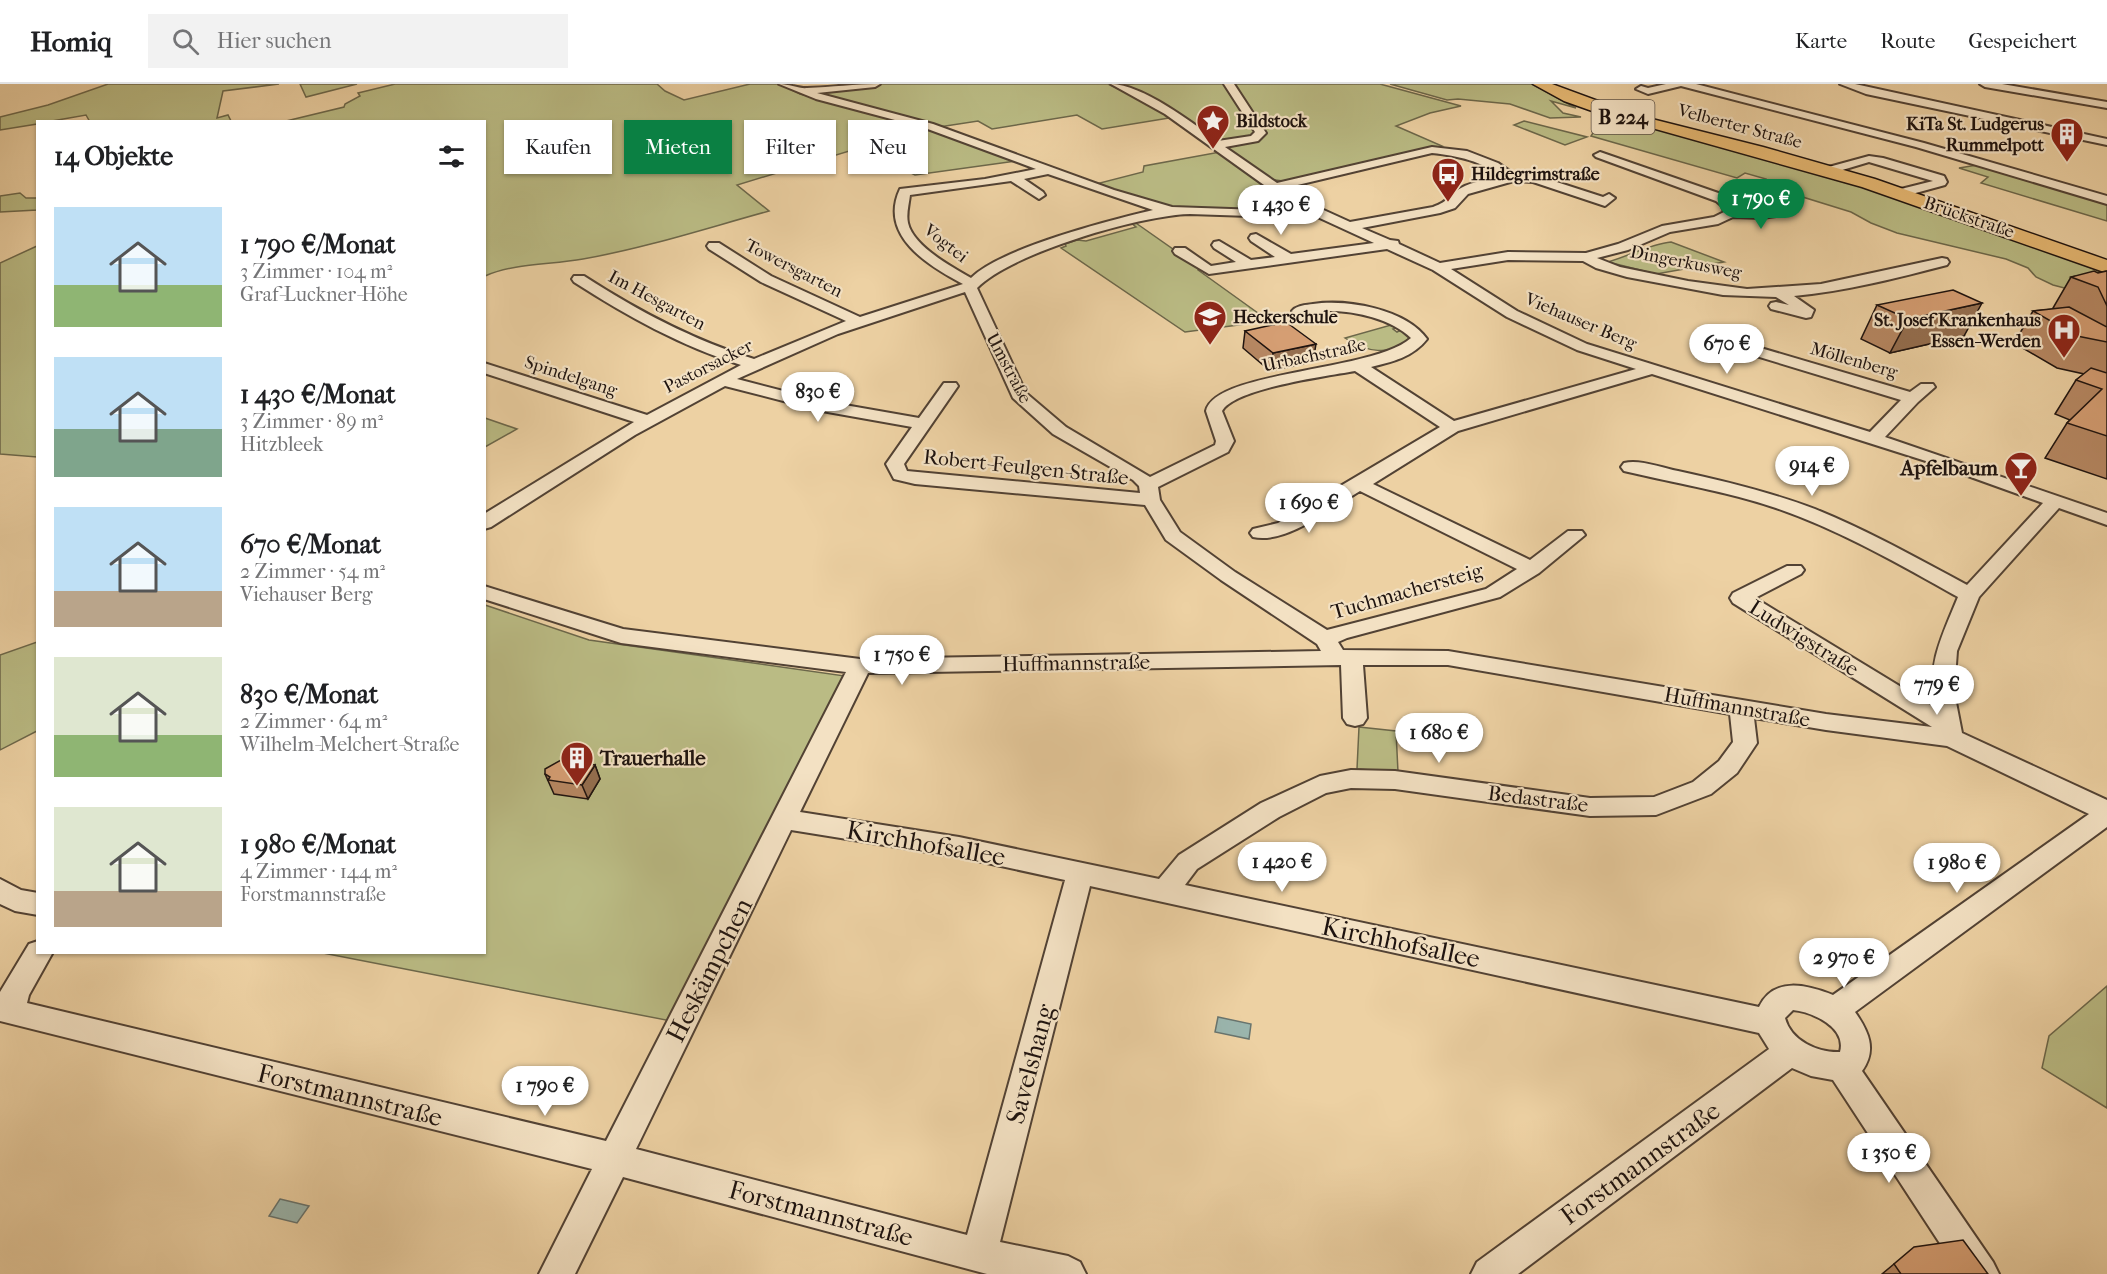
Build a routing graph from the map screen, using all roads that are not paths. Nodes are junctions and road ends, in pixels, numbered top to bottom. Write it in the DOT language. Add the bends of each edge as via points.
graph roads {
  1 [pos="784,84"];
  2 [pos="875,84"];
  3 [pos="1116,84"];
  4 [pos="1229,84"];
  5 [pos="1540,84"];
  6 [pos="1679,84"];
  7 [pos="1684,84"];
  8 [pos="1845,84"];
  9 [pos="1985,84"];
  10 [pos="2054,84"];
  11 [pos="1641,89"];
  12 [pos="802,92"];
  13 [pos="2107,104"];
  14 [pos="1467,140"];
  15 [pos="2107,142"];
  16 [pos="1215,145"];
  17 [pos="1443,150"];
  18 [pos="1600,155"];
  19 [pos="1829,170"];
  20 [pos="1046,171"];
  21 [pos="1013,177"];
  22 [pos="1510,177"];
  23 [pos="1275,187"];
  24 [pos="1901,193"];
  25 [pos="1039,195"];
  26 [pos="1609,198"];
  27 [pos="2107,200"];
  28 [pos="1313,210"];
  29 [pos="1790,210"];
  30 [pos="1172,211"];
  31 [pos="1731,213"];
  32 [pos="1350,226"];
  33 [pos="1256,238"];
  34 [pos="1393,244"];
  35 [pos="1219,245"];
  36 [pos="714,246"];
  37 [pos="1180,251"];
  38 [pos="1586,257"];
  39 [pos="1290,260"];
  40 [pos="1942,262"];
  41 [pos="1249,265"];
  42 [pos="1438,267"];
  43 [pos="2107,267"];
  44 [pos="579,279"];
  45 [pos="970,285"];
  46 [pos="1299,311"];
  47 [pos="857,321"];
  48 [pos="1715,339"];
  49 [pos="753,364"];
  50 [pos="1358,366"];
  51 [pos="486,369"];
  52 [pos="1650,370"];
  53 [pos="722,380"];
  54 [pos="950,386"];
  55 [pos="1927,387"];
  56 [pos="1912,398"];
  57 [pos="646,420"];
  58 [pos="924,424"];
  59 [pos="1452,427"];
  60 [pos="1873,439"];
  61 [pos="1630,467"];
  62 [pos="1359,484"];
  63 [pos="1149,493"];
  64 [pos="2056,500"];
  65 [pos="2107,519"];
  66 [pos="486,522"];
  67 [pos="1260,533"];
  68 [pos="1575,535"];
  69 [pos="1532,569"];
  70 [pos="1794,570"];
  71 [pos="486,593"];
  72 [pos="1969,595"];
  73 [pos="1338,652"];
  74 [pos="860,666"];
  75 [pos="1741,707"];
  76 [pos="1355,717"];
  77 [pos="1951,733"];
  78 [pos="2107,813"];
  79 [pos="784,819"];
  80 [pos="1080,874"];
  81 [pos="0,890"];
  82 [pos="1165,891"];
  83 [pos="36,904"];
  84 [pos="38,954"];
  85 [pos="1834,1011"];
  86 [pos="1770,1022"];
  87 [pos="1791,1051"];
  88 [pos="1841,1066"];
  89 [pos="614,1160"];
  90 [pos="979,1255"];
  91 [pos="557,1274"];
  92 [pos="1068,1274"];
  93 [pos="1489,1274"];
  94 [pos="1981,1274"];
  1 -- 12 [label="street"];
  2 -- 12 [label="street"];
  3 -- 16 [label="street, Viehauser Berg" via="1169,112"];
  4 -- 16 [label="street" via="1261,133 1248,140"];
  5 -- 19 [label="main road, Velberter Straße / B 224" via="1621,116"];
  6 -- 11 [label="street"];
  7 -- 27 [label="street" via="1930,148"];
  8 -- 15 [label="street"];
  9 -- 13 [label="street"];
  10 -- 13 [label="street"];
  12 -- 20 [label="street" via="928,126"];
  14 -- 17 [label="street"];
  16 -- 23 [label="street, Viehauser Berg"];
  17 -- 22 [label="street" via="1480,159"];
  17 -- 23 [label="street"];
  18 -- 31 [label="street" via="1720,198"];
  19 -- 24 [label="main road, Brückstraße / B 224"];
  19 -- 24 [label="street" via="1879,160 1941,182"];
  20 -- 21 [label="street, Vogtei"];
  20 -- 30 [label="street"];
  21 -- 25 [label="street"];
  21 -- 45 [label="street, Vogtei" via="904,192 904,231 924,253"];
  22 -- 26 [label="street" via="1534,179 1605,202"];
  22 -- 32 [label="street" via="1464,191 1451,205 1436,210"];
  23 -- 28 [label="street, Viehauser Berg"];
  24 -- 43 [label="main road, Brückstraße / B 224"];
  28 -- 30 [label="street" via="1278,214"];
  28 -- 32 [label="street, Viehauser Berg"];
  29 -- 31 [label="street"];
  30 -- 45 [label="street" via="1095,229 1003,264"];
  31 -- 38 [label="street" via="1718,220 1667,229"];
  32 -- 34 [label="street, Viehauser Berg"];
  33 -- 39 [label="street"];
  34 -- 39 [label="street"];
  34 -- 42 [label="street, Viehauser Berg"];
  35 -- 41 [label="street"];
  36 -- 47 [label="street, Towersgarten" via="766,279"];
  37 -- 41 [label="street" via="1209,270"];
  38 -- 40 [label="street, Dingerkusweg" via="1619,269 1712,290 1778,300"];
  38 -- 42 [label="street" via="1508,256"];
  39 -- 41 [label="street"];
  42 -- 52 [label="street, Viehauser Berg" via="1512,314 1582,347"];
  44 -- 49 [label="street, Im Hesgarten" via="667,330"];
  45 -- 47 [label="street, Pastorsacker"];
  45 -- 63 [label="street, Umstraße" via="1019,394 1031,410 1139,476"];
  46 -- 50 [label="street, Urbachstraße" via="1353,308 1391,321 1419,339 1399,354"];
  47 -- 49 [label="street, Pastorsacker"];
  48 -- 56 [label="street, Möllenberg"];
  49 -- 53 [label="street, Pastorsacker"];
  50 -- 59 [label="street"];
  50 -- 63 [label="street, Urbachstraße" via="1248,389 1222,400 1214,411 1226,441 1222,448"];
  51 -- 57 [label="street, Spindelgang"];
  52 -- 59 [label="street"];
  52 -- 60 [label="street, Viehauser Berg"];
  53 -- 57 [label="street, Pastorsacker"];
  53 -- 58 [label="street" via="792,400"];
  54 -- 58 [label="street"];
  55 -- 56 [label="street, Möllenberg"];
  56 -- 60 [label="street, Möllenberg"];
  57 -- 66 [label="street, Pastorsacker"];
  58 -- 63 [label="street, Robert-Feulgen-Straße" via="896,464 904,477"];
  59 -- 62 [label="street"];
  60 -- 64 [label="street, Viehauser Berg"];
  61 -- 72 [label="street" via="1755,496 1830,523"];
  62 -- 67 [label="street" via="1284,528"];
  62 -- 69 [label="street, Tuchmachersteig"];
  63 -- 73 [label="street, Umstraße" via="1173,536"];
  64 -- 65 [label="street, Viehauser Berg"];
  64 -- 72 [label="street"];
  68 -- 69 [label="street, Tuchmachersteig"];
  69 -- 73 [label="street, Tuchmachersteig" via="1493,593 1339,633"];
  70 -- 77 [label="street, Ludwigstraße" via="1740,598"];
  71 -- 74 [label="street, Huffmannstraße" via="621,636"];
  72 -- 77 [label="street" via="1946,651 1943,692"];
  73 -- 74 [label="street, Huffmannstraße"];
  73 -- 75 [label="street, Huffmannstraße" via="1448,658"];
  73 -- 76 [label="street"];
  74 -- 79 [label="street, Heskämpchen"];
  75 -- 77 [label="street, Huffmannstraße" via="1826,722"];
  75 -- 82 [label="street, Bedastraße" via="1745,743 1728,767 1702,788 1656,806 1590,807 1395,780 1351,778 1320,785 1270,810 1188,862"];
  77 -- 78 [label="street, Huffmannstraße"];
  78 -- 85 [label="street"];
  79 -- 80 [label="street, Kirchhofsallee" via="959,846"];
  79 -- 89 [label="street, Heskämpchen"];
  80 -- 82 [label="street, Kirchhofsallee"];
  80 -- 90 [label="street, Savelshang"];
  81 -- 83 [label="street" via="15,900"];
  82 -- 86 [label="street, Kirchhofsallee"];
  84 -- 89 [label="street, Forstmannstraße" via="15,992 10,1012"];
  85 -- 86 [label="street" via="1802,997 1788,997 1770,1011"];
  85 -- 88 [label="street" via="1850,1027 1857,1045 1850,1061"];
  86 -- 87 [label="street"];
  87 -- 88 [label="street" via="1808,1061"];
  87 -- 93 [label="street, Forstmannstraße"];
  88 -- 94 [label="street"];
  89 -- 90 [label="street, Forstmannstraße"];
  89 -- 91 [label="street, Heskämpchen"];
  90 -- 92 [label="street, Forstmannstraße"];
}
